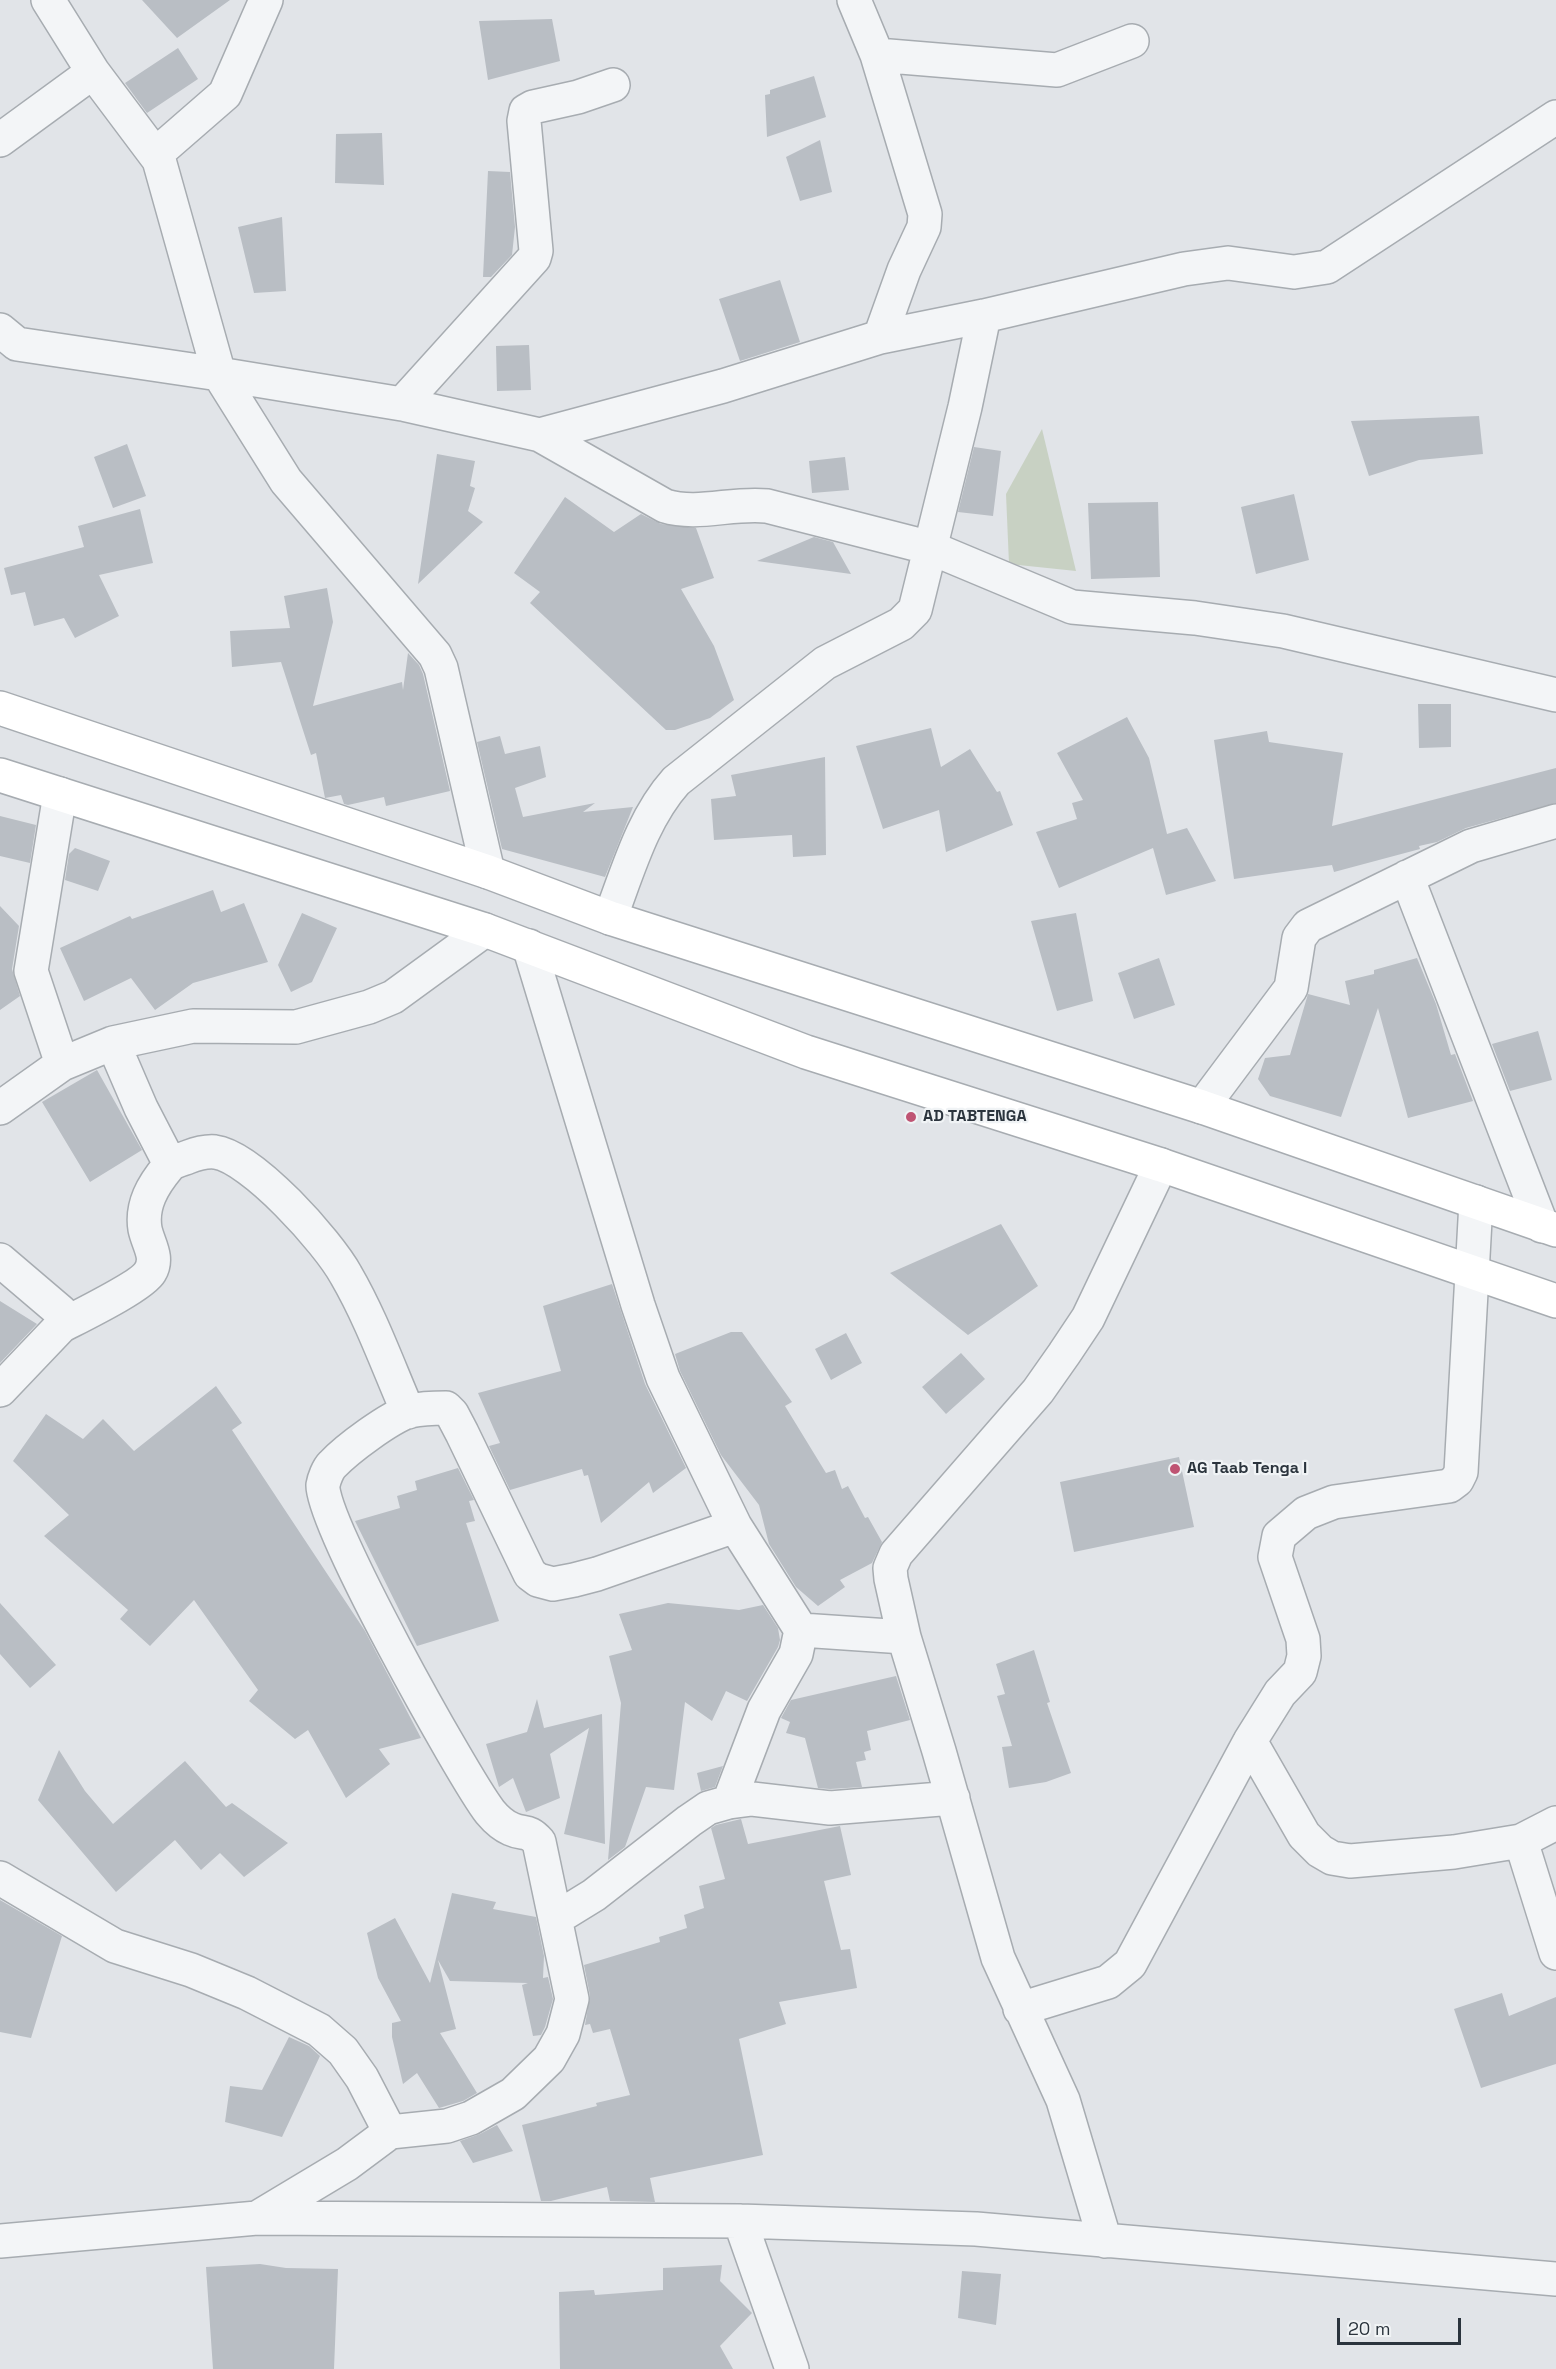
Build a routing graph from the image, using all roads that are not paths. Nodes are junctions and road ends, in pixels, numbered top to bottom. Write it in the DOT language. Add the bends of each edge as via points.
graph roads {
  1 [pos="48,0"];
  2 [pos="266,0"];
  3 [pos="854,0"];
  4 [pos="1132,41"];
  5 [pos="877,55"];
  6 [pos="93,72"];
  7 [pos="614,85"];
  8 [pos="1556,117"];
  9 [pos="0,140"];
  10 [pos="156,154"];
  11 [pos="984,316"];
  12 [pos="880,337"];
  13 [pos="6,342"];
  14 [pos="219,374"];
  15 [pos="402,404"];
  16 [pos="540,435"];
  17 [pos="931,549"];
  18 [pos="1556,695"];
  19 [pos="0,708"];
  20 [pos="0,775"];
  21 [pos="60,794"];
  22 [pos="1556,821"];
  23 [pos="488,872"];
  24 [pos="1407,878"];
  25 [pos="610,918"];
  26 [pos="485,930"];
  27 [pos="529,946"];
  28 [pos="112,1043"];
  29 [pos="62,1064"];
  30 [pos="1202,1107"];
  31 [pos="0,1108"];
  32 [pos="170,1164"];
  33 [pos="1161,1165"];
  34 [pos="1476,1202"];
  35 [pos="1549,1228"];
  36 [pos="0,1260"];
  37 [pos="1472,1272"];
  38 [pos="1556,1301"];
  39 [pos="61,1326"];
  40 [pos="0,1390"];
  41 [pos="408,1412"];
  42 [pos="735,1526"];
  43 [pos="801,1630"];
  44 [pos="904,1637"];
  45 [pos="1250,1741"];
  46 [pos="953,1798"];
  47 [pos="729,1802"];
  48 [pos="1556,1822"];
  49 [pos="1521,1841"];
  50 [pos="0,1878"];
  51 [pos="555,1919"];
  52 [pos="1556,1953"];
  53 [pos="1020,2009"];
  54 [pos="390,2132"];
  55 [pos="257,2218"];
  56 [pos="740,2221"];
  57 [pos="0,2241"];
  58 [pos="1105,2241"];
  59 [pos="1556,2279"];
  60 [pos="792,2369"];
  1 -- 6 [label="street"];
  2 -- 10 [label="street" via="225,94"];
  3 -- 5 [label="street"];
  4 -- 5 [label="street" via="1057,69"];
  5 -- 12 [label="street" via="925,221"];
  6 -- 9 [label="street"];
  6 -- 10 [label="street"];
  7 -- 15 [label="street" via="526,111 534,258"];
  8 -- 11 [label="street" via="1327,267 1294,272 1228,263 1184,269"];
  10 -- 14 [label="street"];
  11 -- 12 [label="street"];
  11 -- 17 [label="street"];
  12 -- 16 [label="street" via="723,386"];
  13 -- 14 [label="street"];
  14 -- 15 [label="street"];
  14 -- 23 [label="street" via="285,481 435,656"];
  15 -- 16 [label="street"];
  16 -- 17 [label="street" via="673,509 766,506"];
  17 -- 18 [label="street" via="1072,607 1283,631"];
  17 -- 25 [label="street" via="910,617 825,663 676,781 662,797 650,817"];
  19 -- 23 [label="street"];
  20 -- 21 [label="street"];
  21 -- 26 [label="street"];
  21 -- 29 [label="street" via="31,971"];
  22 -- 24 [label="street" via="1471,846"];
  23 -- 25 [label="street"];
  24 -- 30 [label="street" via="1303,931 1291,988"];
  24 -- 35 [label="street"];
  25 -- 30 [label="street"];
  26 -- 27 [label="street"];
  26 -- 28 [label="street" via="393,997 339,1017 296,1027 193,1026"];
  27 -- 33 [label="street" via="806,1052"];
  27 -- 42 [label="street" via="663,1378"];
  28 -- 29 [label="street"];
  28 -- 32 [label="street"];
  29 -- 31 [label="street"];
  30 -- 34 [label="street"];
  32 -- 39 [label="street" via="152,1187 145,1208 145,1228 154,1258 149,1275"];
  32 -- 41 [label="street" via="215,1152 233,1158 277,1192 344,1272 367,1315"];
  33 -- 37 [label="street"];
  33 -- 44 [label="street" via="1088,1318 1064,1354 1038,1391 896,1554 890,1568 891,1579"];
  34 -- 35 [label="street"];
  34 -- 37 [label="street"];
  36 -- 39 [label="street" via="61,1312"];
  37 -- 38 [label="street"];
  37 -- 45 [label="street" via="1461,1472 1449,1486 1334,1502 1306,1512 1279,1536 1275,1557 1303,1639 1304,1656 1300,1672 1280,1693"];
  39 -- 40 [label="street"];
  41 -- 42 [label="street" via="430,1407 446,1408 452,1414 530,1574 538,1580 553,1584 597,1574"];
  41 -- 51 [label="street" via="352,1447 330,1467 322,1487 328,1509 368,1598 468,1778 491,1814 539,1842"];
  42 -- 43 [label="street"];
  43 -- 44 [label="street"];
  43 -- 47 [label="street" via="796,1654 764,1710"];
  44 -- 46 [label="street"];
  45 -- 49 [label="street" via="1304,1835 1332,1858 1350,1861 1454,1852"];
  45 -- 53 [label="street" via="1130,1964 1108,1982"];
  46 -- 47 [label="street" via="830,1808 773,1800"];
  46 -- 53 [label="street" via="998,1958"];
  47 -- 51 [label="street" via="708,1808 594,1895"];
  48 -- 49 [label="street"];
  49 -- 52 [label="street"];
  50 -- 54 [label="street" via="115,1946 247,1993 319,2030 343,2051 362,2078"];
  51 -- 54 [label="street" via="573,1999 563,2034 549,2060 513,2094 471,2118 447,2126"];
  53 -- 58 [label="street" via="1063,2100"];
  54 -- 55 [label="street" via="347,2164"];
  55 -- 56 [label="street"];
  55 -- 57 [label="street"];
  56 -- 58 [label="street" via="976,2229"];
  56 -- 60 [label="street"];
  58 -- 59 [label="street"];
}
